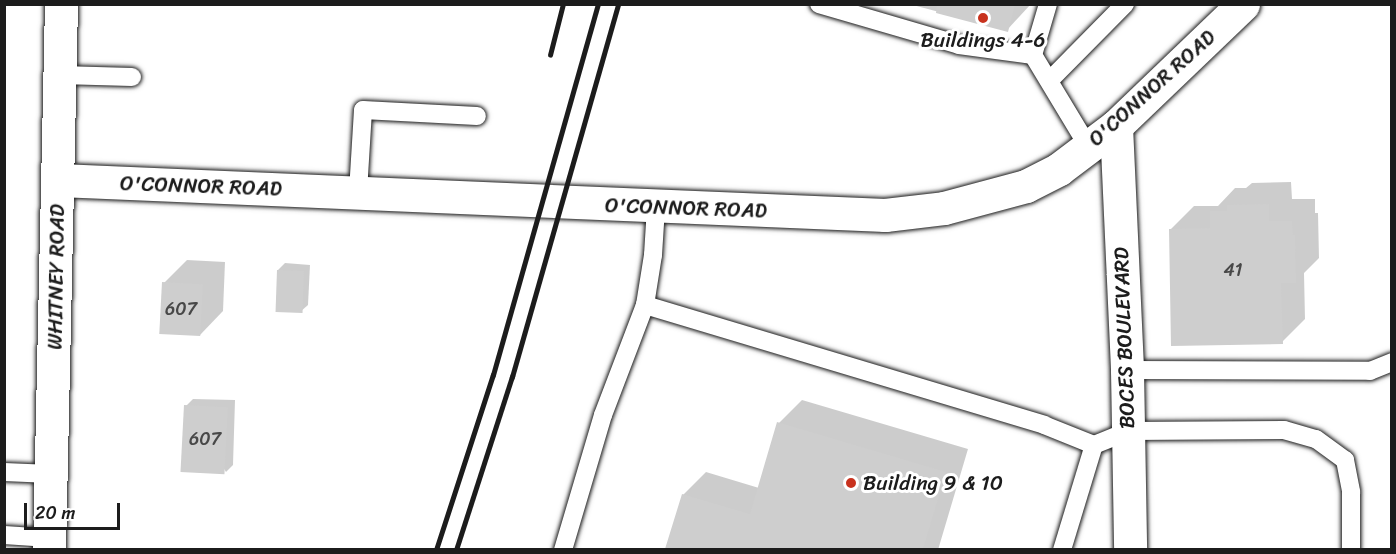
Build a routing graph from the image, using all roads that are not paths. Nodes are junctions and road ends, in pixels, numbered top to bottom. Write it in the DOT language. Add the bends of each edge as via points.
graph roads {
  1 [pos="61,4"];
  2 [pos="819,4"];
  3 [pos="1047,4"];
  4 [pos="1125,4"];
  5 [pos="1244,4"];
  6 [pos="1033,55"];
  7 [pos="60,75"];
  8 [pos="132,76"];
  9 [pos="1050,80"];
  10 [pos="477,116"];
  11 [pos="1116,126"];
  12 [pos="1088,146"];
  13 [pos="59,180"];
  14 [pos="358,192"];
  15 [pos="656,207"];
  16 [pos="645,305"];
  17 [pos="1392,362"];
  18 [pos="1127,370"];
  19 [pos="1128,431"];
  20 [pos="1094,445"];
  21 [pos="4,472"];
  22 [pos="51,474"];
  23 [pos="4,536"];
  24 [pos="49,544"];
  25 [pos="563,549"];
  26 [pos="1062,549"];
  27 [pos="1130,549"];
  28 [pos="1351,549"];
  1 -- 7 [label="street, WHITNEY ROAD"];
  2 -- 6 [label="lane" via="958,45"];
  3 -- 6 [label="lane"];
  4 -- 9 [label="lane"];
  5 -- 11 [label="street, O'CONNOR ROAD"];
  6 -- 9 [label="lane"];
  7 -- 8 [label="lane"];
  7 -- 13 [label="street, WHITNEY ROAD"];
  9 -- 12 [label="lane"];
  10 -- 14 [label="lane" via="363,110"];
  11 -- 12 [label="street, O'CONNOR ROAD"];
  11 -- 18 [label="street, BOCES BOULEVARD"];
  12 -- 15 [label="street, O'CONNOR ROAD" via="1059,169 1026,186 944,208 885,215"];
  13 -- 14 [label="street, O'CONNOR ROAD"];
  13 -- 22 [label="street, WHITNEY ROAD"];
  14 -- 15 [label="street, O'CONNOR ROAD"];
  15 -- 16 [label="lane"];
  16 -- 20 [label="lane" via="1044,425"];
  16 -- 25 [label="lane" via="603,415"];
  17 -- 18 [label="lane" via="1370,371"];
  18 -- 19 [label="street, BOCES BOULEVARD"];
  19 -- 20 [label="lane"];
  19 -- 27 [label="street, BOCES BOULEVARD"];
  19 -- 28 [label="lane" via="1284,430 1316,440 1345,460 1351,492"];
  20 -- 26 [label="lane"];
  21 -- 22 [label="lane"];
  22 -- 24 [label="street, WHITNEY ROAD"];
  23 -- 24 [label="lane"];
}
